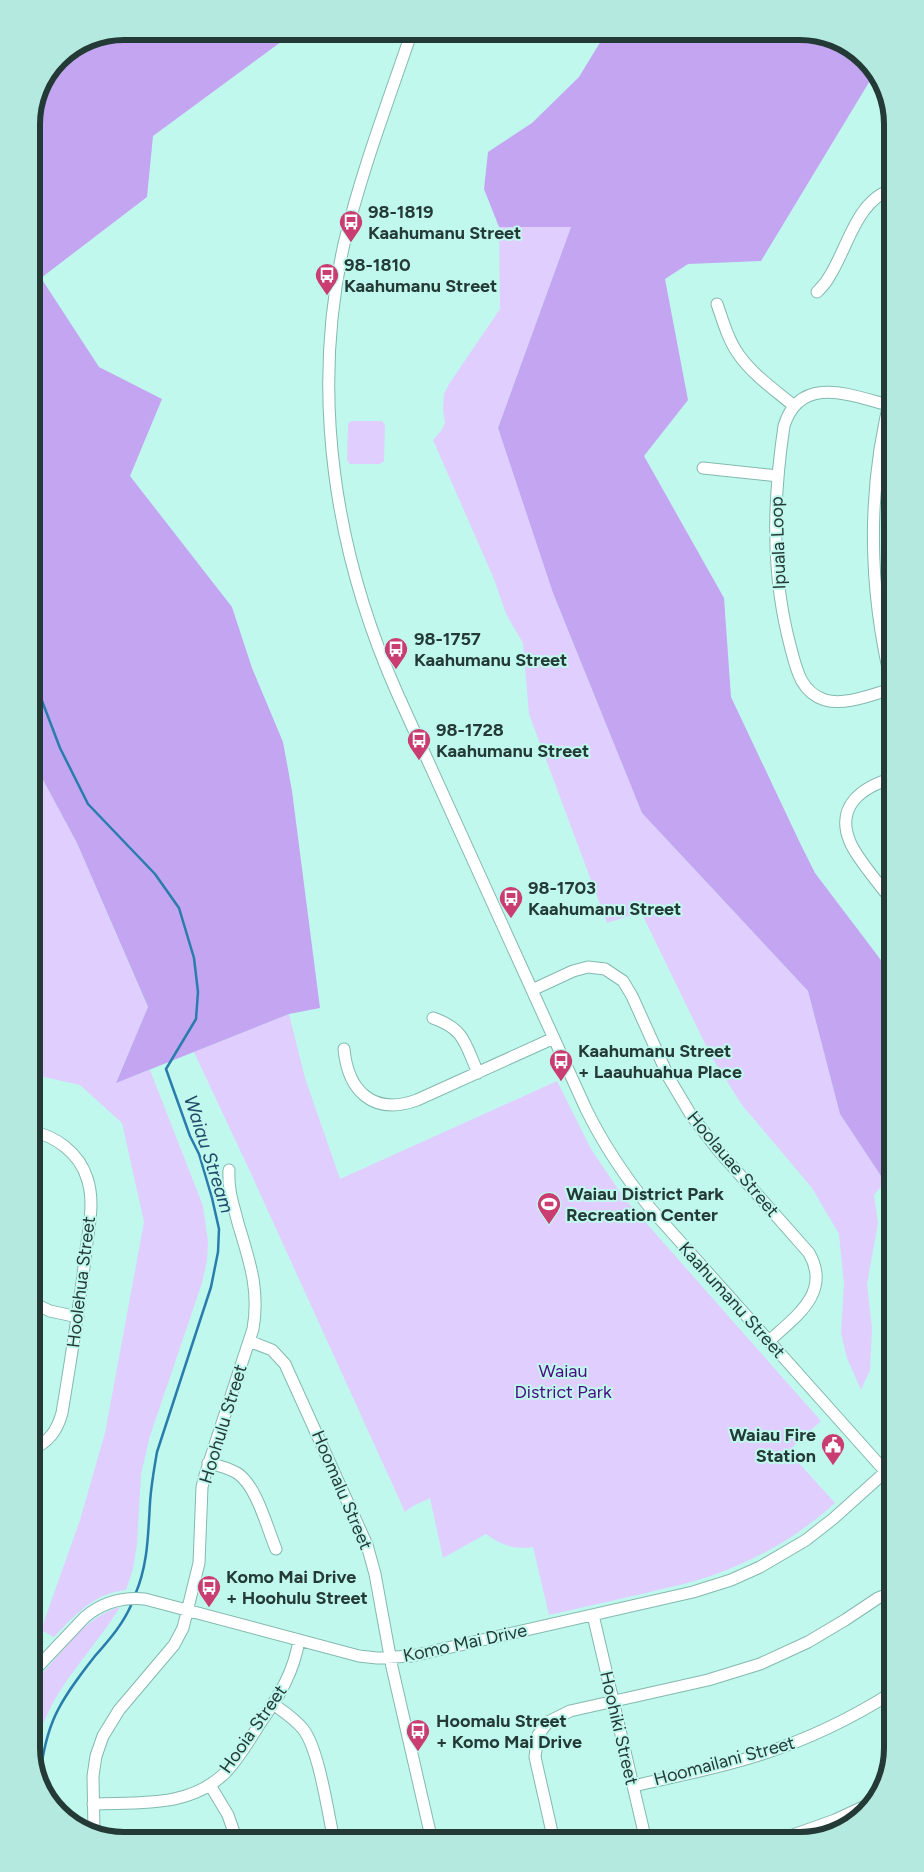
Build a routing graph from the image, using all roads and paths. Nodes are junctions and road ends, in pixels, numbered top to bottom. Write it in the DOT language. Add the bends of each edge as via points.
graph roads {
  1 [pos="409,40"];
  2 [pos="884,194"];
  3 [pos="817,292"];
  4 [pos="717,304"];
  5 [pos="884,404"];
  6 [pos="794,406"];
  7 [pos="884,426"];
  8 [pos="703,468"];
  9 [pos="778,476"];
  10 [pos="884,649"];
  11 [pos="884,692"];
  12 [pos="884,781"];
  13 [pos="884,890"];
  14 [pos="532,990"];
  15 [pos="433,1018"];
  16 [pos="554,1038"];
  17 [pos="344,1049"];
  18 [pos="478,1073"];
  19 [pos="40,1134"];
  20 [pos="229,1170"];
  21 [pos="40,1306"];
  22 [pos="78,1317"];
  23 [pos="249,1341"];
  24 [pos="769,1341"];
  25 [pos="40,1446"];
  26 [pos="208,1463"];
  27 [pos="884,1466"];
  28 [pos="884,1477"];
  29 [pos="276,1549"];
  30 [pos="884,1596"];
  31 [pos="188,1610"];
  32 [pos="592,1616"];
  33 [pos="299,1640"];
  34 [pos="391,1658"];
  35 [pos="40,1664"];
  36 [pos="884,1697"];
  37 [pos="613,1702"];
  38 [pos="273,1704"];
  39 [pos="210,1785"];
  40 [pos="633,1786"];
  41 [pos="93,1804"];
  42 [pos="856,1810"];
  43 [pos="94,1826"];
  44 [pos="234,1832"];
  45 [pos="332,1832"];
  46 [pos="430,1832"];
  47 [pos="552,1832"];
  48 [pos="644,1832"];
  49 [pos="803,1832"];
  1 -- 14 [label="street, Kaahumanu Street" via="364,173 344,246 335,298 330,401 337,494 347,547 375,641"];
  2 -- 3 [label="street" via="865,208 829,278"];
  4 -- 6 [label="street" via="739,355"];
  5 -- 6 [label="street" via="829,391 809,395"];
  6 -- 9 [label="street, Ipuala Loop" via="784,426"];
  7 -- 10 [label="street" via="875,487 872,548"];
  8 -- 9 [label="street"];
  9 -- 11 [label="street, Ipuala Loop" via="774,531 777,580 799,678 814,694 832,701 848,701"];
  12 -- 13 [label="street" via="859,794 851,804 847,824 852,847"];
  14 -- 16 [label="street, Kaahumanu Street"];
  14 -- 24 [label="street, Hoolauae Street" via="588,967 605,969 623,981 669,1078 691,1115 809,1253 816,1278 813,1295 803,1310"];
  15 -- 18 [label="street" via="458,1032"];
  16 -- 18 [label="street"];
  16 -- 24 [label="street, Kaahumanu Street" via="597,1131 627,1178"];
  17 -- 18 [label="street" via="345,1066 356,1087 370,1099 384,1104 408,1104"];
  19 -- 22 [label="street, Hoolehua Street" via="53,1138 68,1149 84,1171 90,1188 91,1206"];
  20 -- 23 [label="street, Hoohulu Street" via="228,1187 256,1290"];
  21 -- 22 [label="street"];
  22 -- 25 [label="street, Hoolehua Street" via="60,1420"];
  23 -- 26 [label="street, Hoohulu Street"];
  23 -- 34 [label="street, Hoomalu Street" via="272,1350 286,1364 332,1465 372,1561"];
  24 -- 27 [label="street, Kaahumanu Street"];
  26 -- 29 [label="street" via="232,1470 242,1477"];
  26 -- 31 [label="street, Hoohulu Street" via="202,1487 199,1564"];
  28 -- 32 [label="street, Komo Mai Drive" via="819,1530 760,1567 693,1592"];
  30 -- 37 [label="street" via="808,1642 760,1664"];
  31 -- 33 [label="street, Komo Mai Drive"];
  31 -- 35 [label="street, Komo Mai Drive" via="145,1599 121,1599 103,1604 85,1616"];
  31 -- 41 [label="street, Hoohulu Street" via="174,1645 107,1728 94,1766"];
  32 -- 34 [label="street, Komo Mai Drive"];
  32 -- 37 [label="street, Hoohiki Street"];
  33 -- 34 [label="street, Komo Mai Drive" via="359,1656"];
  33 -- 38 [label="street, Hooia Street" via="292,1670"];
  34 -- 46 [label="street, Hoomalu Street"];
  36 -- 40 [label="street, Hoomailani Street" via="830,1727 784,1747 726,1765"];
  37 -- 40 [label="street, Hoohiki Street"];
  37 -- 47 [label="street" via="562,1714 548,1722 538,1736 536,1764"];
  38 -- 39 [label="street, Hooia Street" via="232,1764"];
  38 -- 45 [label="street" via="304,1730 311,1744"];
  39 -- 41 [label="street, Hooia Street" via="187,1796 165,1801"];
  39 -- 44 [label="street"];
  40 -- 48 [label="street, Hoohiki Street"];
  41 -- 43 [label="street, Hoohulu Street"];
  42 -- 49 [label="street"];
}
